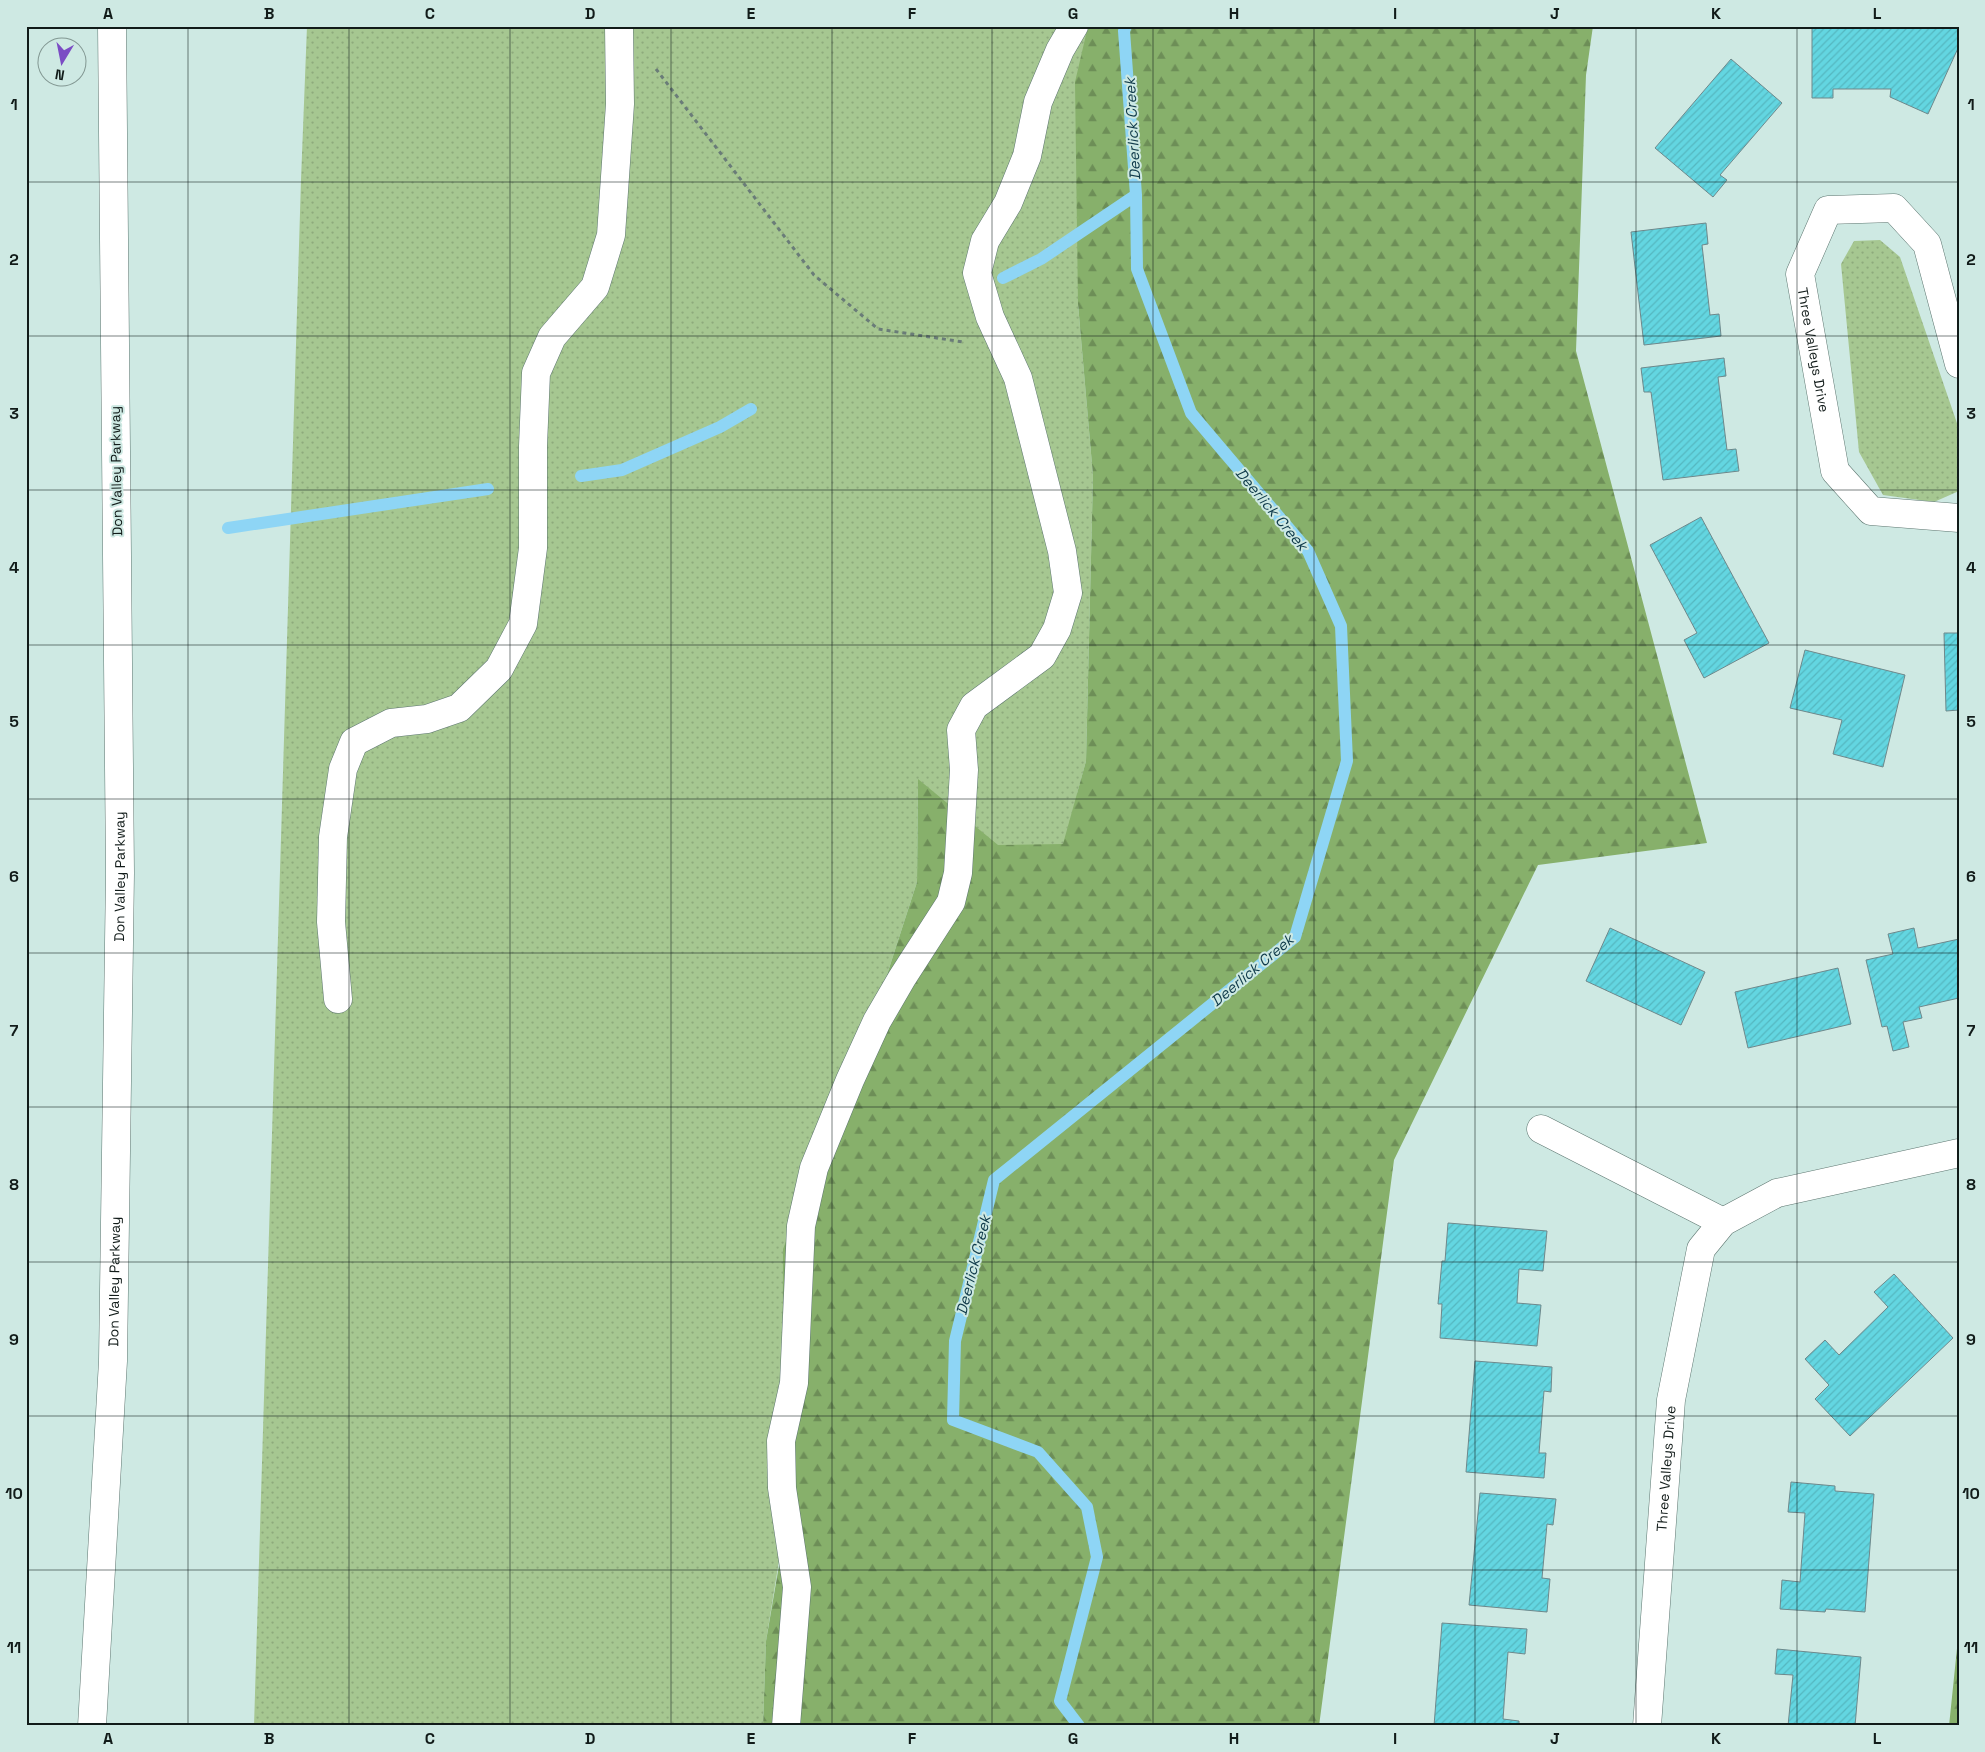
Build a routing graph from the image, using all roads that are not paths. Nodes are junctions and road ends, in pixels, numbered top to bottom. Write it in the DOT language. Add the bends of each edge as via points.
graph roads {
  1 [pos="112,26"];
  2 [pos="618,26"];
  3 [pos="1074,26"];
  4 [pos="1959,364"];
  5 [pos="1959,518"];
  6 [pos="338,999"];
  7 [pos="1541,1129"];
  8 [pos="1959,1153"];
  9 [pos="1723,1222"];
  10 [pos="92,1726"];
  11 [pos="786,1726"];
  12 [pos="1647,1726"];
  1 -- 10 [label="main road, Don Valley Parkway" via="120,873 113,1361"];
  2 -- 6 [label="main road" via="620,104 611,235 595,287 552,337 536,373 533,548 524,624 499,670 459,708 427,719 392,723 354,742 343,769 333,837 331,922"];
  3 -- 11 [label="main road" via="1038,102 1027,156 1008,203 985,241 977,274 990,317 1018,378 1062,551 1068,593 1057,629 1042,656 974,706 961,730 964,770 958,874 951,902 877,1021 814,1168 801,1226 794,1383 782,1441 782,1488 797,1587"];
  4 -- 5 [label="main road, Three Valleys Drive" via="1927,244 1894,208 1828,210 1800,274 1835,471 1871,512"];
  7 -- 9 [label="main road"];
  8 -- 9 [label="main road, Three Valleys Drive" via="1777,1193"];
  9 -- 12 [label="main road, Three Valleys Drive" via="1701,1249 1671,1400"];
}
